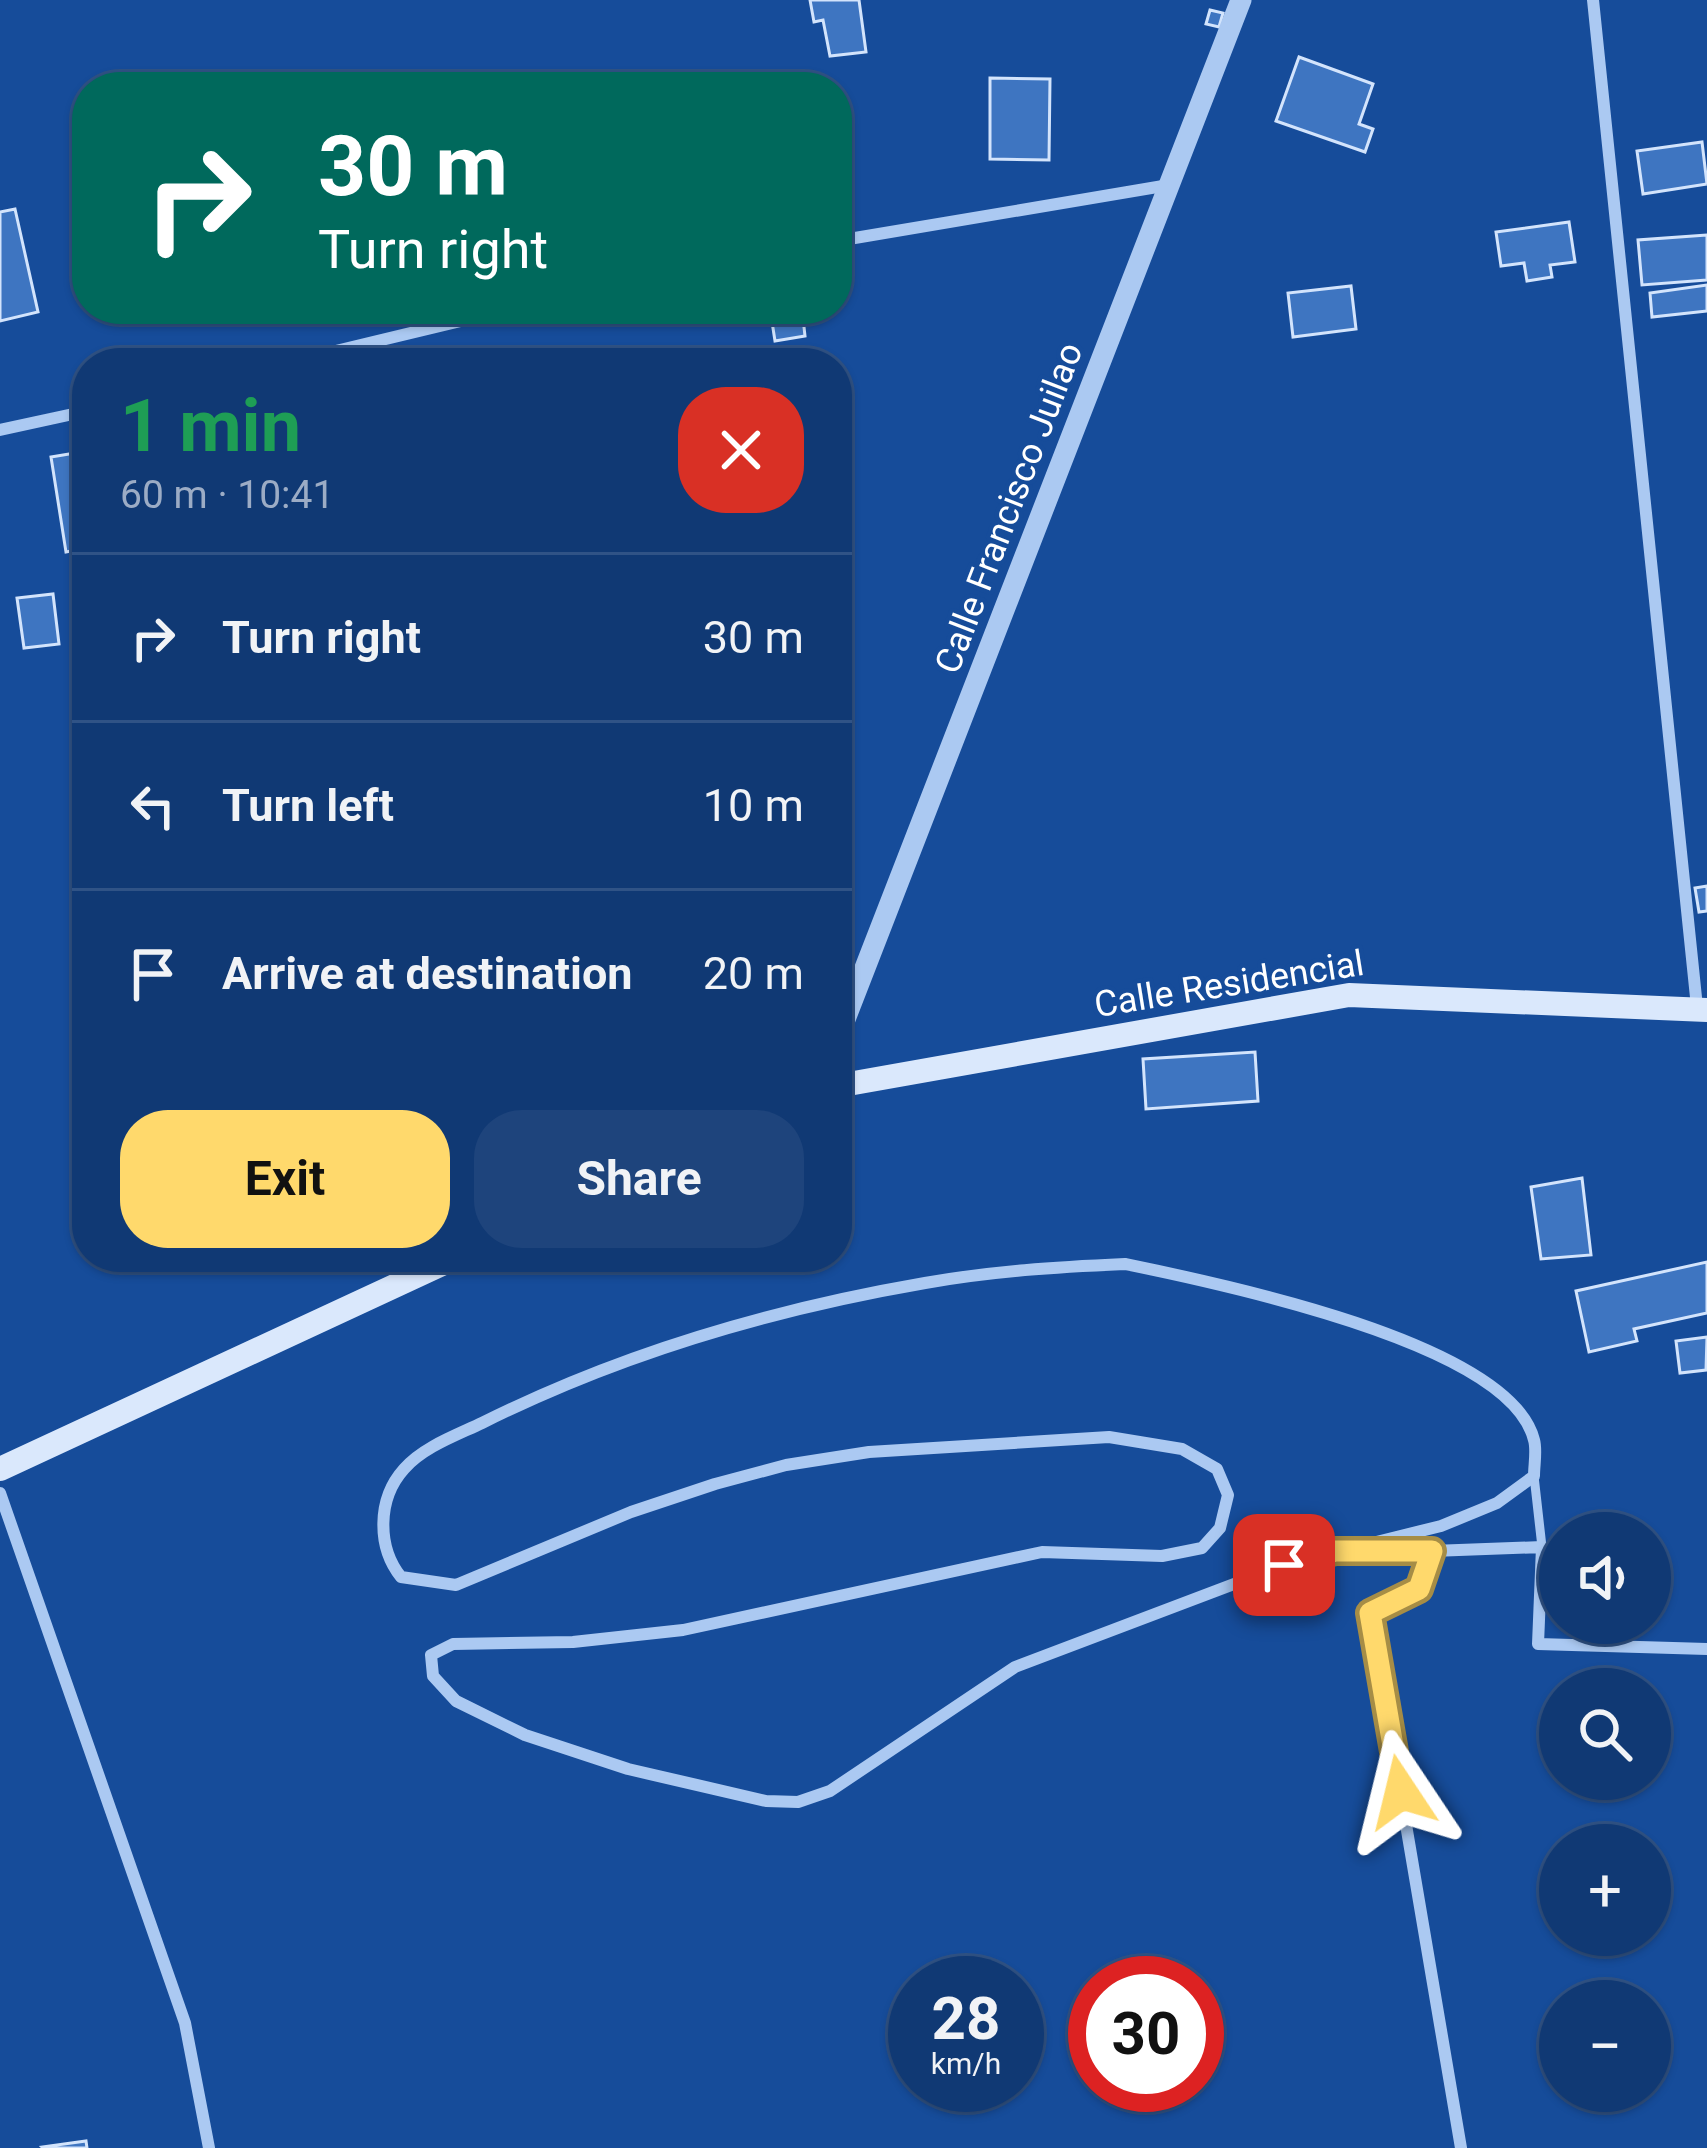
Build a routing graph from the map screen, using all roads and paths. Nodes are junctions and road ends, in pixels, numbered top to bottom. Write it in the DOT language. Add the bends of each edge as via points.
graph roads {
  1 [pos="1241,0"];
  2 [pos="1593,0"];
  3 [pos="1171,184"];
  4 [pos="852,239"];
  5 [pos="448,324"];
  6 [pos="348,348"];
  7 [pos="72,413"];
  8 [pos="0,430"];
  9 [pos="852,1002"];
  10 [pos="1702,1008"];
  11 [pos="852,1084"];
  12 [pos="425,1272"];
  13 [pos="0,1469"];
  14 [pos="1534,1476"];
  15 [pos="0,1493"];
  16 [pos="1539,1520"];
  17 [pos="1539,1547"];
  18 [pos="1335,1551"];
  19 [pos="1432,1551"];
  20 [pos="1539,1620"];
  21 [pos="1707,1649"];
  22 [pos="209,2148"];
  23 [pos="1461,2148"];
  1 -- 3 [label="street, Calle Francisco Juilao"];
  2 -- 10 [label="street"];
  3 -- 4 [label="street"];
  3 -- 9 [label="street, Calle Francisco Juilao"];
  5 -- 6 [label="street"];
  7 -- 8 [label="street"];
  10 -- 11 [label="main road, Calle Residencial" via="1349,995"];
  12 -- 13 [label="main road"];
  14 -- 16 [label="lane"];
  14 -- 18 [label="street" via="1497,1503 1441,1526"];
  14 -- 18 [label="street" via="1534,1438 1509,1402 1402,1335 1125,1264 1018,1268 920,1283 674,1344 585,1377 416,1459 402,1470 381,1527 386,1558 401,1577 456,1585 716,1484 869,1452 1109,1437 1182,1449 1217,1469 1228,1495 1220,1528 1202,1548 1162,1556 1042,1552 683,1630 453,1644 431,1655 433,1676 456,1701 525,1735 628,1769 798,1802 830,1791 1015,1667"];
  15 -- 22 [label="street" via="185,2023"];
  17 -- 19 [label="street"];
  18 -- 19 [label="lane"];
  19 -- 23 [label="street" via="1419,1589 1370,1613"];
  20 -- 21 [label="street" via="1538,1644"];
}
